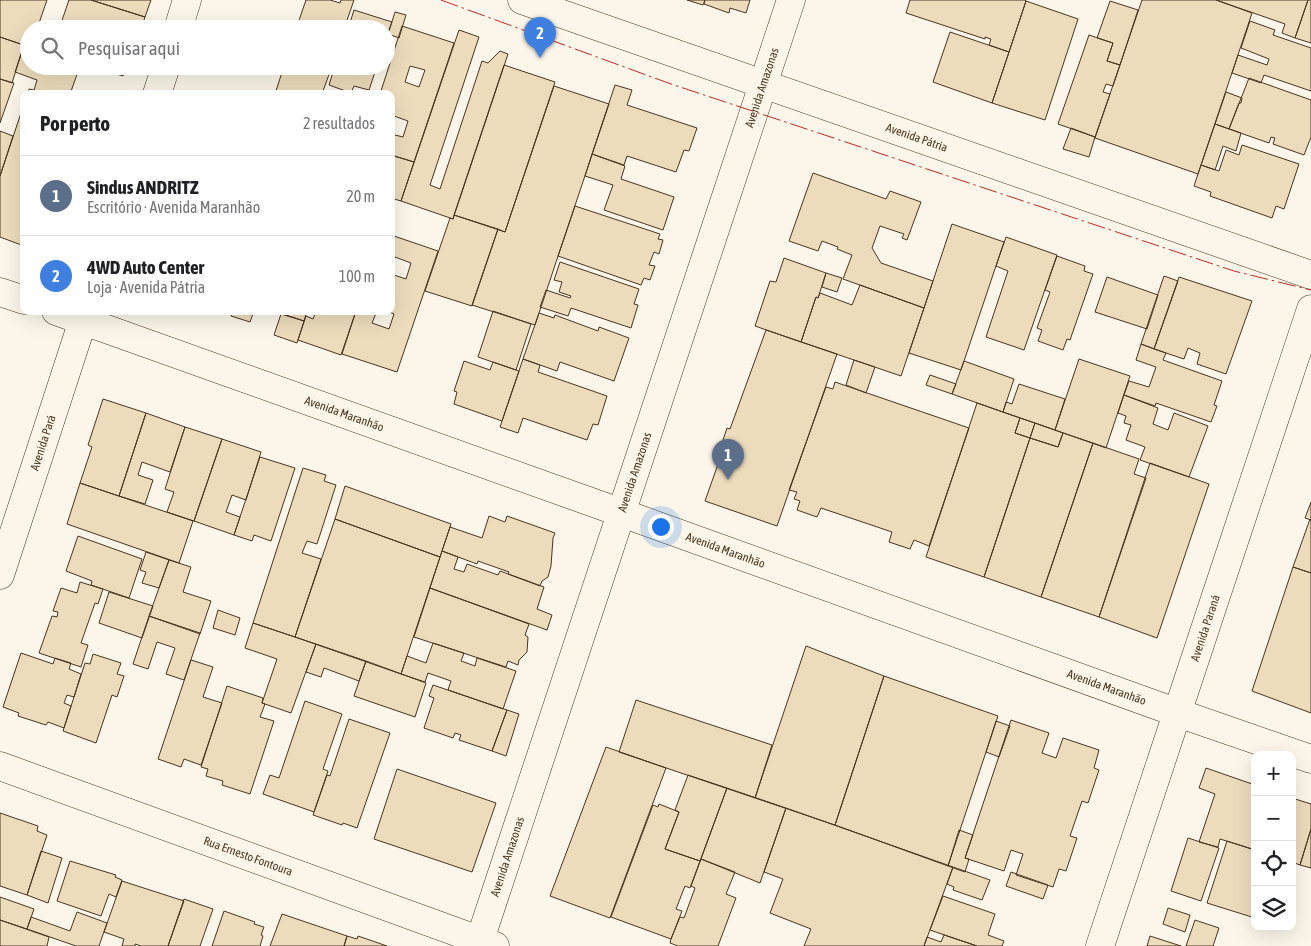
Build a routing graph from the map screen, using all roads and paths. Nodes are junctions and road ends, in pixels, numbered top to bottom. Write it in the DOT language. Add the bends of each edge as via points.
graph roads {
  1 [pos="187,0"];
  2 [pos="522,0"];
  3 [pos="790,0"];
  4 [pos="181,20"];
  5 [pos="163,75"];
  6 [pos="763,84"];
  7 [pos="158,90"];
  8 [pos="1311,275"];
  9 [pos="0,292"];
  10 [pos="20,299"];
  11 [pos="1311,309"];
  12 [pos="84,316"];
  13 [pos="622,513"];
  14 [pos="0,575"];
  15 [pos="1178,713"];
  16 [pos="1311,759"];
  17 [pos="0,766"];
  18 [pos="484,944"];
  19 [pos="1100,946"];
  1 -- 4 [label="street"];
  2 -- 6 [label="street, Avenida Pátria"];
  3 -- 6 [label="street, Avenida Amazonas"];
  5 -- 7 [label="street"];
  6 -- 8 [label="street, Avenida Pátria"];
  6 -- 13 [label="street, Avenida Amazonas"];
  9 -- 10 [label="street"];
  11 -- 15 [label="street, Avenida Paraná"];
  12 -- 13 [label="street, Avenida Maranhão"];
  12 -- 14 [label="street, Avenida Pará"];
  13 -- 15 [label="street, Avenida Maranhão"];
  13 -- 18 [label="street, Avenida Amazonas"];
  15 -- 16 [label="street, Avenida Maranhão"];
  15 -- 19 [label="street, Avenida Paraná"];
  17 -- 18 [label="street, Rua Ernesto Fontoura"];
}
